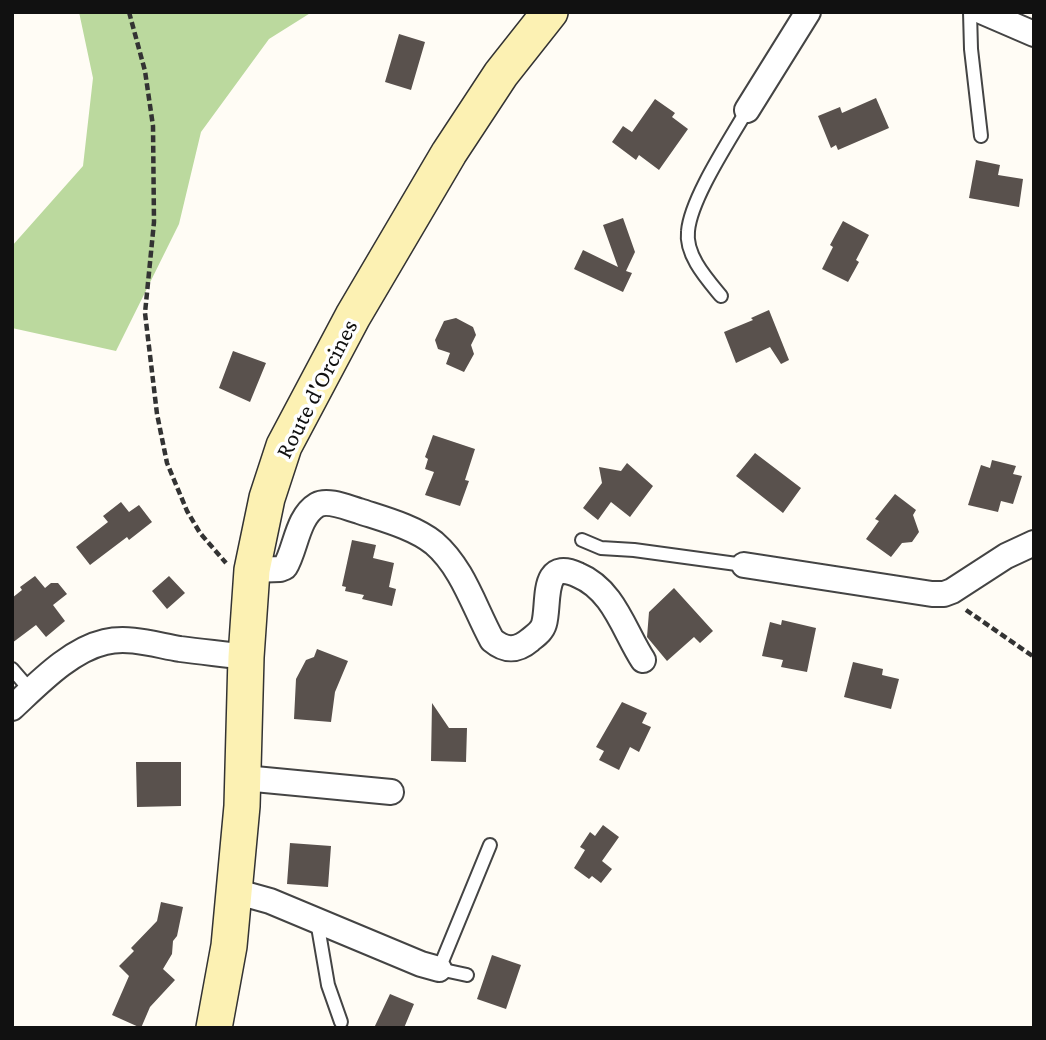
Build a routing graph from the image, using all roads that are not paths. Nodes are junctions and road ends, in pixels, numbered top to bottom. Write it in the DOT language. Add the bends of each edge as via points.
graph roads {
  1 [pos="550,12"];
  2 [pos="808,12"];
  3 [pos="970,12"];
  4 [pos="983,12"];
  5 [pos="1034,34"];
  6 [pos="747,110"];
  7 [pos="981,136"];
  8 [pos="722,296"];
  9 [pos="582,540"];
  10 [pos="1034,543"];
  11 [pos="744,565"];
  12 [pos="252,573"];
  13 [pos="246,657"];
  14 [pos="643,660"];
  15 [pos="12,669"];
  16 [pos="31,691"];
  17 [pos="12,708"];
  18 [pos="244,778"];
  19 [pos="391,792"];
  20 [pos="490,845"];
  21 [pos="234,891"];
  22 [pos="317,921"];
  23 [pos="439,969"];
  24 [pos="467,975"];
  25 [pos="341,1022"];
  26 [pos="214,1028"];
  1 -- 12 [label="main road, Route d'Orcines" via="501,74 449,153 353,316 284,446 267,498"];
  2 -- 6 [label="street"];
  3 -- 7 [label="lane"];
  4 -- 5 [label="street"];
  6 -- 8 [label="lane" via="708,178 687,232 701,272"];
  9 -- 11 [label="lane" via="601,548"];
  10 -- 11 [label="street" via="944,594"];
  12 -- 13 [label="main road, Route d'Orcines"];
  12 -- 14 [label="street" via="285,567 310,513 317,505 339,505 432,542 460,574 499,646 522,646 540,632 548,585 561,571 590,582 610,602"];
  13 -- 16 [label="street" via="124,639 104,642 86,649"];
  13 -- 18 [label="main road, Route d'Orcines"];
  15 -- 16 [label="lane"];
  16 -- 17 [label="street"];
  18 -- 19 [label="street"];
  18 -- 21 [label="main road, Route d'Orcines"];
  20 -- 23 [label="lane"];
  21 -- 22 [label="street"];
  21 -- 26 [label="main road, Route d'Orcines"];
  22 -- 23 [label="street"];
  22 -- 25 [label="lane" via="328,985"];
  23 -- 24 [label="lane"];
}
